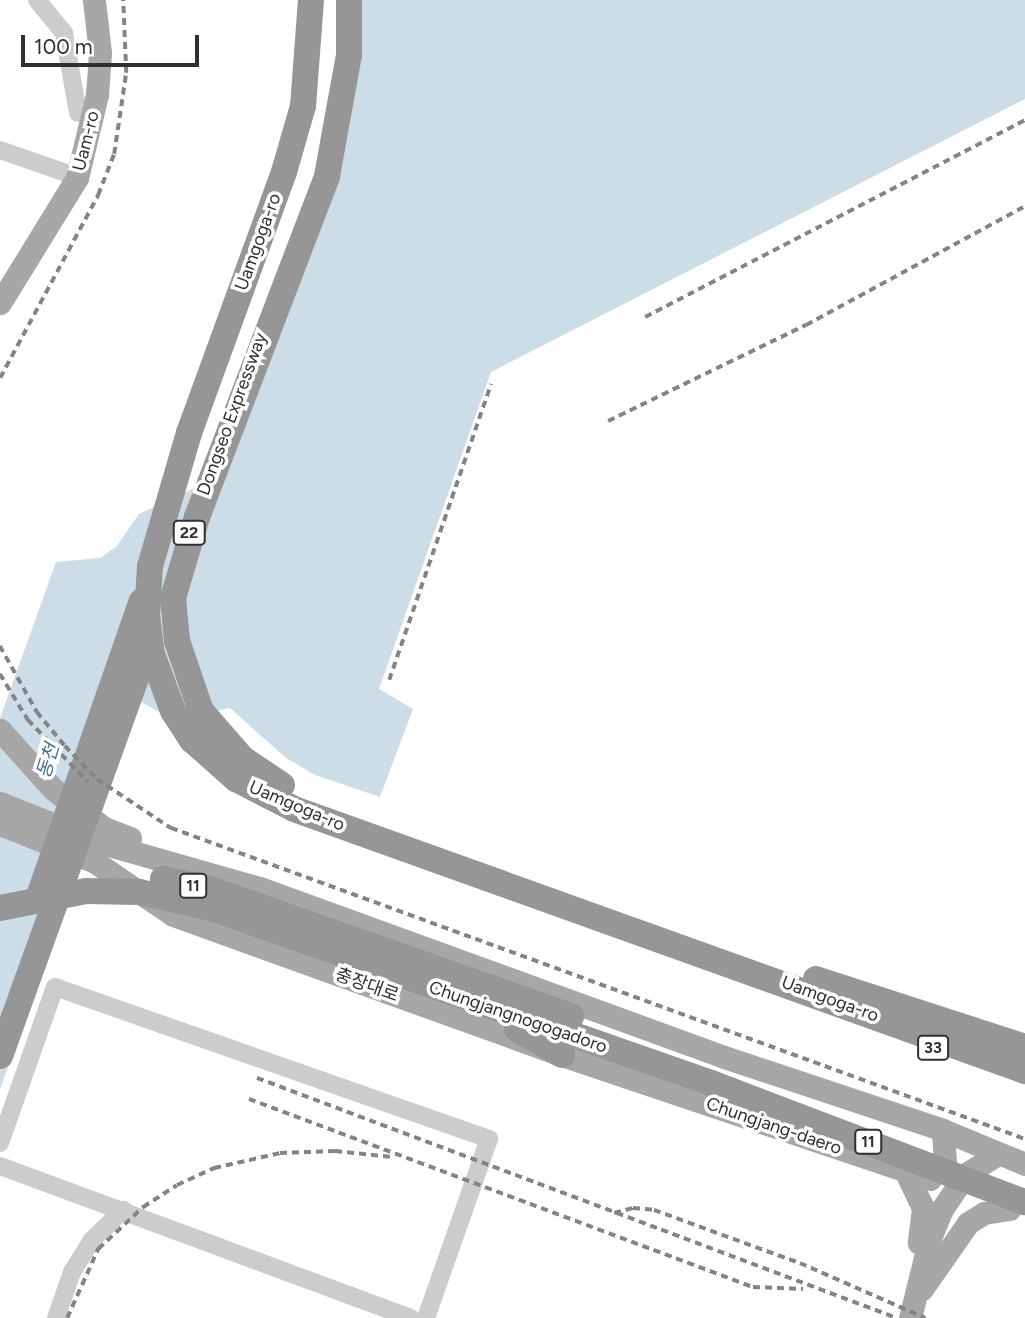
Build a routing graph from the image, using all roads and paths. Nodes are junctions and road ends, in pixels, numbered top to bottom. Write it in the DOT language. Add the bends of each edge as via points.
graph roads {
  1 [pos="37,0"];
  2 [pos="80,0"];
  3 [pos="94,0"];
  4 [pos="311,0"];
  5 [pos="321,0"];
  6 [pos="337,0"];
  7 [pos="349,0"];
  8 [pos="78,113"];
  9 [pos="0,150"];
  10 [pos="63,173"];
  11 [pos="0,277"];
  12 [pos="0,303"];
  13 [pos="0,730"];
  14 [pos="0,803"];
  15 [pos="0,824"];
  16 [pos="37,838"];
  17 [pos="0,842"];
  18 [pos="99,844"];
  19 [pos="0,887"];
  20 [pos="0,908"];
  21 [pos="375,956"];
  22 [pos="430,965"];
  23 [pos="775,974"];
  24 [pos="468,1000"];
  25 [pos="578,1004"];
  26 [pos="0,1006"];
  27 [pos="1025,1047"];
  28 [pos="562,1055"];
  29 [pos="0,1056"];
  30 [pos="1025,1061"];
  31 [pos="1025,1071"];
  32 [pos="714,1076"];
  33 [pos="1025,1082"];
  34 [pos="943,1130"];
  35 [pos="0,1143"];
  36 [pos="998,1154"];
  37 [pos="1025,1164"];
  38 [pos="0,1166"];
  39 [pos="905,1170"];
  40 [pos="930,1179"];
  41 [pos="1025,1185"];
  42 [pos="956,1188"];
  43 [pos="1020,1208"];
  44 [pos="123,1210"];
  45 [pos="921,1266"];
  46 [pos="918,1294"];
  47 [pos="56,1318"];
  48 [pos="411,1318"];
  49 [pos="426,1318"];
  50 [pos="910,1318"];
  1 -- 8 [label="street" via="64,33"];
  2 -- 8 [label="main road, Uam-ro" via="85,78"];
  3 -- 12 [label="main road, Uam-ro" via="100,53 97,95 77,178"];
  4 -- 23 [label="highway, Uamgoga-ro" via="310,59 295,132 189,433 150,566 147,615 152,654 173,711 192,740 236,779 282,803"];
  5 -- 26 [label="highway, Dongseo Expressway / 22" via="316,98 295,187 172,515"];
  6 -- 29 [label="highway, Dongseo Expressway / 22" via="329,103 315,178"];
  7 -- 23 [label="highway, Uamgoga-ro" via="349,55 327,176 197,517 173,598 177,641 201,711 243,759 291,790"];
  8 -- 10 [label="main road, Uam-ro"];
  9 -- 10 [label="street"];
  10 -- 11 [label="main road, Uam-ro"];
  13 -- 18 [label="main road"];
  14 -- 18 [label="main road"];
  15 -- 16 [label="main road"];
  16 -- 17 [label="main road"];
  16 -- 18 [label="main road"];
  18 -- 25 [label="main road" via="260,888"];
  18 -- 28 [label="main road, 충장대로" via="173,915"];
  19 -- 21 [label="highway, Chungjangnogogadoro / 11" via="83,875 136,874 210,889"];
  20 -- 21 [label="highway, Chungjangnogogadoro / 11" via="86,891 139,892"];
  21 -- 22 [label="highway, Chungjangnogogadoro / 11"];
  21 -- 24 [label="highway, Chungjangnogogadoro / 11"];
  22 -- 25 [label="highway"];
  22 -- 32 [label="highway, Chungjangnogogadoro / 11"];
  23 -- 27 [label="highway" via="850,988"];
  23 -- 30 [label="highway, Uamgoga-ro"];
  23 -- 31 [label="highway, Uamgoga-ro"];
  23 -- 33 [label="highway, 33" via="841,1014"];
  24 -- 28 [label="highway"];
  24 -- 32 [label="highway, Chungjangnogogadoro / 11"];
  25 -- 34 [label="main road"];
  28 -- 39 [label="main road, Chungjang-daero"];
  32 -- 41 [label="highway, Chungjangnogogadoro / 11"];
  32 -- 43 [label="highway, Chungjangnogogadoro / 11"];
  34 -- 36 [label="main road"];
  34 -- 40 [label="main road" via="945,1161"];
  35 -- 49 [label="street" via="55,987 489,1139"];
  36 -- 37 [label="main road"];
  36 -- 42 [label="main road" via="980,1163"];
  38 -- 44 [label="street"];
  39 -- 40 [label="main road, Chungjang-daero"];
  39 -- 45 [label="main road" via="923,1208"];
  40 -- 42 [label="main road, Chungjang-daero"];
  42 -- 43 [label="main road, Chungjang-daero"];
  42 -- 45 [label="main road" via="942,1209"];
  43 -- 46 [label="main road" via="984,1213 968,1223"];
  44 -- 47 [label="street" via="91,1241 72,1272"];
  44 -- 48 [label="street"];
  45 -- 46 [label="main road"];
  46 -- 50 [label="main road"];
}
